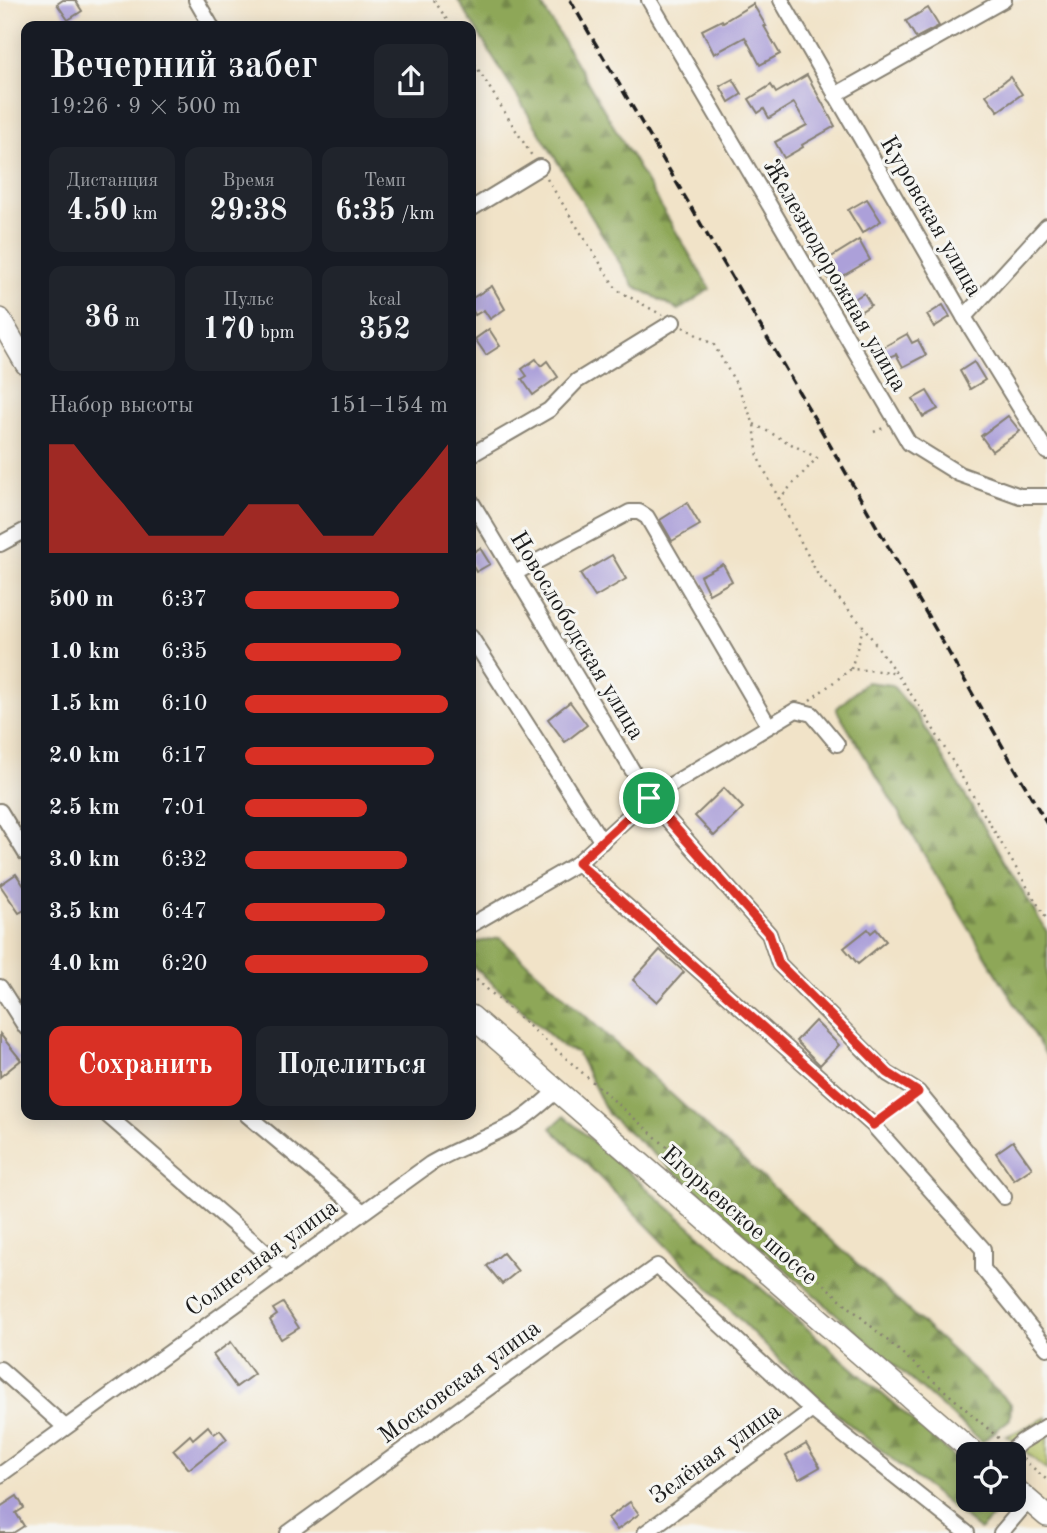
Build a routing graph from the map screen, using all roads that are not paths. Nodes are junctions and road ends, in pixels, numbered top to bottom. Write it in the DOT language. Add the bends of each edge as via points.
graph roads {
  1 [pos="196,0"];
  2 [pos="649,0"];
  3 [pos="781,0"];
  4 [pos="1004,0"];
  5 [pos="208,21"];
  6 [pos="835,95"];
  7 [pos="540,167"];
  8 [pos="476,206"];
  9 [pos="1047,226"];
  10 [pos="964,317"];
  11 [pos="0,319"];
  12 [pos="671,320"];
  13 [pos="21,355"];
  14 [pos="476,452"];
  15 [pos="1047,452"];
  16 [pos="1047,496"];
  17 [pos="476,509"];
  18 [pos="21,533"];
  19 [pos="0,544"];
  20 [pos="515,573"];
  21 [pos="476,644"];
  22 [pos="769,726"];
  23 [pos="836,744"];
  24 [pos="649,798"];
  25 [pos="0,811"];
  26 [pos="603,842"];
  27 [pos="21,846"];
  28 [pos="578,863"];
  29 [pos="476,922"];
  30 [pos="0,987"];
  31 [pos="21,1020"];
  32 [pos="476,1020"];
  33 [pos="557,1090"];
  34 [pos="113,1120"];
  35 [pos="253,1120"];
  36 [pos="1004,1197"];
  37 [pos="362,1211"];
  38 [pos="285,1269"];
  39 [pos="1047,1348"];
  40 [pos="0,1368"];
  41 [pos="812,1410"];
  42 [pos="1047,1426"];
  43 [pos="65,1427"];
  44 [pos="961,1442"];
  45 [pos="1021,1442"];
  46 [pos="0,1475"];
  47 [pos="1026,1497"];
  48 [pos="1012,1512"];
  49 [pos="1047,1516"];
  50 [pos="288,1533"];
  51 [pos="645,1533"];
  52 [pos="967,1533"];
  53 [pos="1001,1533"];
  1 -- 5 [label="street"];
  2 -- 16 [label="street, Железнодорожная улица" via="909,443 959,474 1020,496"];
  3 -- 6 [label="street, Куровская улица"];
  4 -- 6 [label="street"];
  6 -- 10 [label="street, Куровская улица"];
  7 -- 8 [label="street"];
  9 -- 10 [label="street"];
  10 -- 15 [label="street, Куровская улица"];
  11 -- 13 [label="main road"];
  12 -- 14 [label="street" via="577,381 549,410"];
  17 -- 20 [label="street, Новослободская улица"];
  18 -- 19 [label="street"];
  20 -- 22 [label="street" via="630,512 639,512 647,517"];
  20 -- 24 [label="street, Новослободская улица"];
  21 -- 26 [label="street"];
  22 -- 23 [label="street" via="796,710 812,714"];
  22 -- 24 [label="street"];
  24 -- 26 [label="street"];
  24 -- 36 [label="street, Новослободская улица" via="769,934 779,964 888,1073 918,1092"];
  25 -- 27 [label="street"];
  26 -- 28 [label="street"];
  28 -- 29 [label="street"];
  28 -- 39 [label="street" via="873,1125 983,1249 983,1269"];
  30 -- 31 [label="street"];
  32 -- 33 [label="main road, Егорьевское шоссе"];
  33 -- 37 [label="street, Солнечная улица" via="518,1122 441,1157"];
  33 -- 44 [label="main road, Егорьевское шоссе"];
  34 -- 38 [label="street"];
  35 -- 37 [label="street"];
  37 -- 38 [label="street, Солнечная улица"];
  38 -- 43 [label="street, Солнечная улица"];
  40 -- 43 [label="street"];
  41 -- 50 [label="street, Московская улица" via="656,1266"];
  41 -- 51 [label="street, Зелёная улица"];
  41 -- 52 [label="street"];
  42 -- 45 [label="street"];
  43 -- 46 [label="street, Солнечная улица"];
  47 -- 49 [label="main road"];
  48 -- 53 [label="street"];
}
